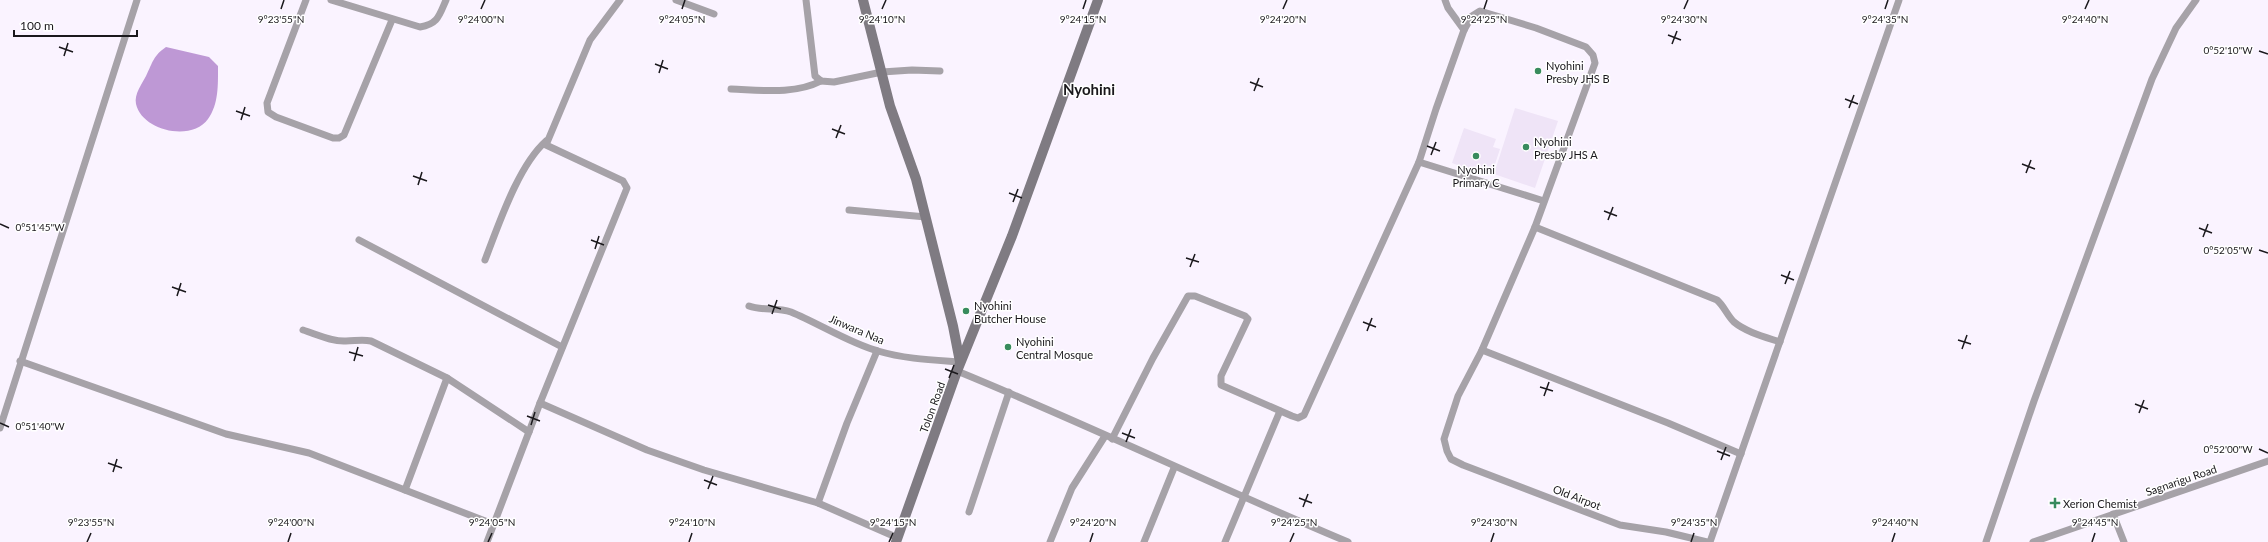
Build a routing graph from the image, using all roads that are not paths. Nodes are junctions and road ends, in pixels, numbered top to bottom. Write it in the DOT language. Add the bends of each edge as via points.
graph roads {
  1 [pos="137,0"];
  2 [pos="306,0"];
  3 [pos="330,0"];
  4 [pos="446,0"];
  5 [pos="620,0"];
  6 [pos="676,0"];
  7 [pos="806,0"];
  8 [pos="863,0"];
  9 [pos="1098,0"];
  10 [pos="1445,0"];
  11 [pos="1899,0"];
  12 [pos="2196,0"];
  13 [pos="714,14"];
  14 [pos="392,20"];
  15 [pos="1464,30"];
  16 [pos="940,71"];
  17 [pos="882,72"];
  18 [pos="821,81"];
  19 [pos="731,89"];
  20 [pos="546,141"];
  21 [pos="1420,162"];
  22 [pos="1544,201"];
  23 [pos="849,210"];
  24 [pos="926,217"];
  25 [pos="1535,227"];
  26 [pos="359,240"];
  27 [pos="485,260"];
  28 [pos="749,306"];
  29 [pos="303,330"];
  30 [pos="1780,342"];
  31 [pos="562,347"];
  32 [pos="1482,350"];
  33 [pos="877,351"];
  34 [pos="20,361"];
  35 [pos="959,366"];
  36 [pos="447,378"];
  37 [pos="1009,392"];
  38 [pos="540,403"];
  39 [pos="1280,411"];
  40 [pos="0,428"];
  41 [pos="529,432"];
  42 [pos="1109,438"];
  43 [pos="1741,454"];
  44 [pos="2267,460"];
  45 [pos="1174,468"];
  46 [pos="405,490"];
  47 [pos="1242,498"];
  48 [pos="818,504"];
  49 [pos="969,512"];
  50 [pos="2113,514"];
  51 [pos="493,524"];
  52 [pos="897,540"];
  53 [pos="488,542"];
  54 [pos="1050,542"];
  55 [pos="1144,542"];
  56 [pos="1225,542"];
  57 [pos="1348,542"];
  58 [pos="1709,542"];
  59 [pos="1986,542"];
  60 [pos="2033,542"];
  61 [pos="2124,542"];
  1 -- 34 [label="street"];
  2 -- 14 [label="street" via="268,103 268,112 333,138 344,135"];
  3 -- 14 [label="street"];
  4 -- 14 [label="street" via="438,19 431,25 420,27"];
  5 -- 20 [label="street" via="590,40"];
  6 -- 13 [label="street"];
  7 -- 18 [label="street" via="815,76"];
  8 -- 17 [label="main road"];
  9 -- 35 [label="main road, Tolon Road" via="1012,236"];
  10 -- 15 [label="street"];
  11 -- 30 [label="street"];
  12 -- 59 [label="street" via="2176,28 2152,79"];
  15 -- 21 [label="street"];
  15 -- 22 [label="street" via="1472,16 1480,11 1579,44 1593,55 1595,63"];
  16 -- 17 [label="street"];
  17 -- 18 [label="street" via="834,82"];
  17 -- 24 [label="main road" via="890,106 916,179"];
  18 -- 19 [label="street" via="810,87 770,91"];
  20 -- 27 [label="street" via="538,149 510,197"];
  20 -- 31 [label="street" via="549,147 627,185"];
  21 -- 22 [label="street"];
  21 -- 39 [label="street" via="1304,415 1298,418"];
  22 -- 25 [label="street"];
  23 -- 24 [label="street"];
  24 -- 35 [label="main road"];
  25 -- 30 [label="street" via="1716,300 1724,306 1735,322 1755,334"];
  25 -- 32 [label="street"];
  26 -- 31 [label="street"];
  28 -- 33 [label="street, Jinwara Naa" via="790,312"];
  29 -- 36 [label="street" via="336,340 371,341"];
  30 -- 43 [label="street"];
  31 -- 38 [label="street"];
  32 -- 43 [label="street"];
  32 -- 58 [label="street, Old Airpot" via="1458,396 1444,439 1451,459 1620,525"];
  33 -- 35 [label="street, Jinwara Naa"];
  33 -- 48 [label="street" via="847,423"];
  34 -- 40 [label="street"];
  34 -- 46 [label="street" via="226,434 309,453"];
  35 -- 37 [label="street, Jinwara Naa"];
  35 -- 52 [label="main road, Tolon Road"];
  36 -- 41 [label="street"];
  36 -- 46 [label="street"];
  37 -- 42 [label="street, Jinwara Naa"];
  37 -- 49 [label="street"];
  38 -- 41 [label="street"];
  38 -- 48 [label="street" via="675,460"];
  39 -- 42 [label="street" via="1221,385 1221,376 1248,319 1195,296 1188,296"];
  39 -- 47 [label="street"];
  41 -- 51 [label="street"];
  42 -- 45 [label="street, Jinwara Naa"];
  42 -- 54 [label="street" via="1072,488"];
  43 -- 58 [label="street"];
  44 -- 50 [label="street, Sagnarigu Road"];
  45 -- 47 [label="street, Jinwara Naa"];
  45 -- 55 [label="street"];
  46 -- 51 [label="street"];
  47 -- 56 [label="street"];
  47 -- 57 [label="street, Jinwara Naa"];
  48 -- 52 [label="street"];
  50 -- 60 [label="street, Sagnarigu Road"];
  50 -- 61 [label="street"];
  51 -- 53 [label="street"];
}
